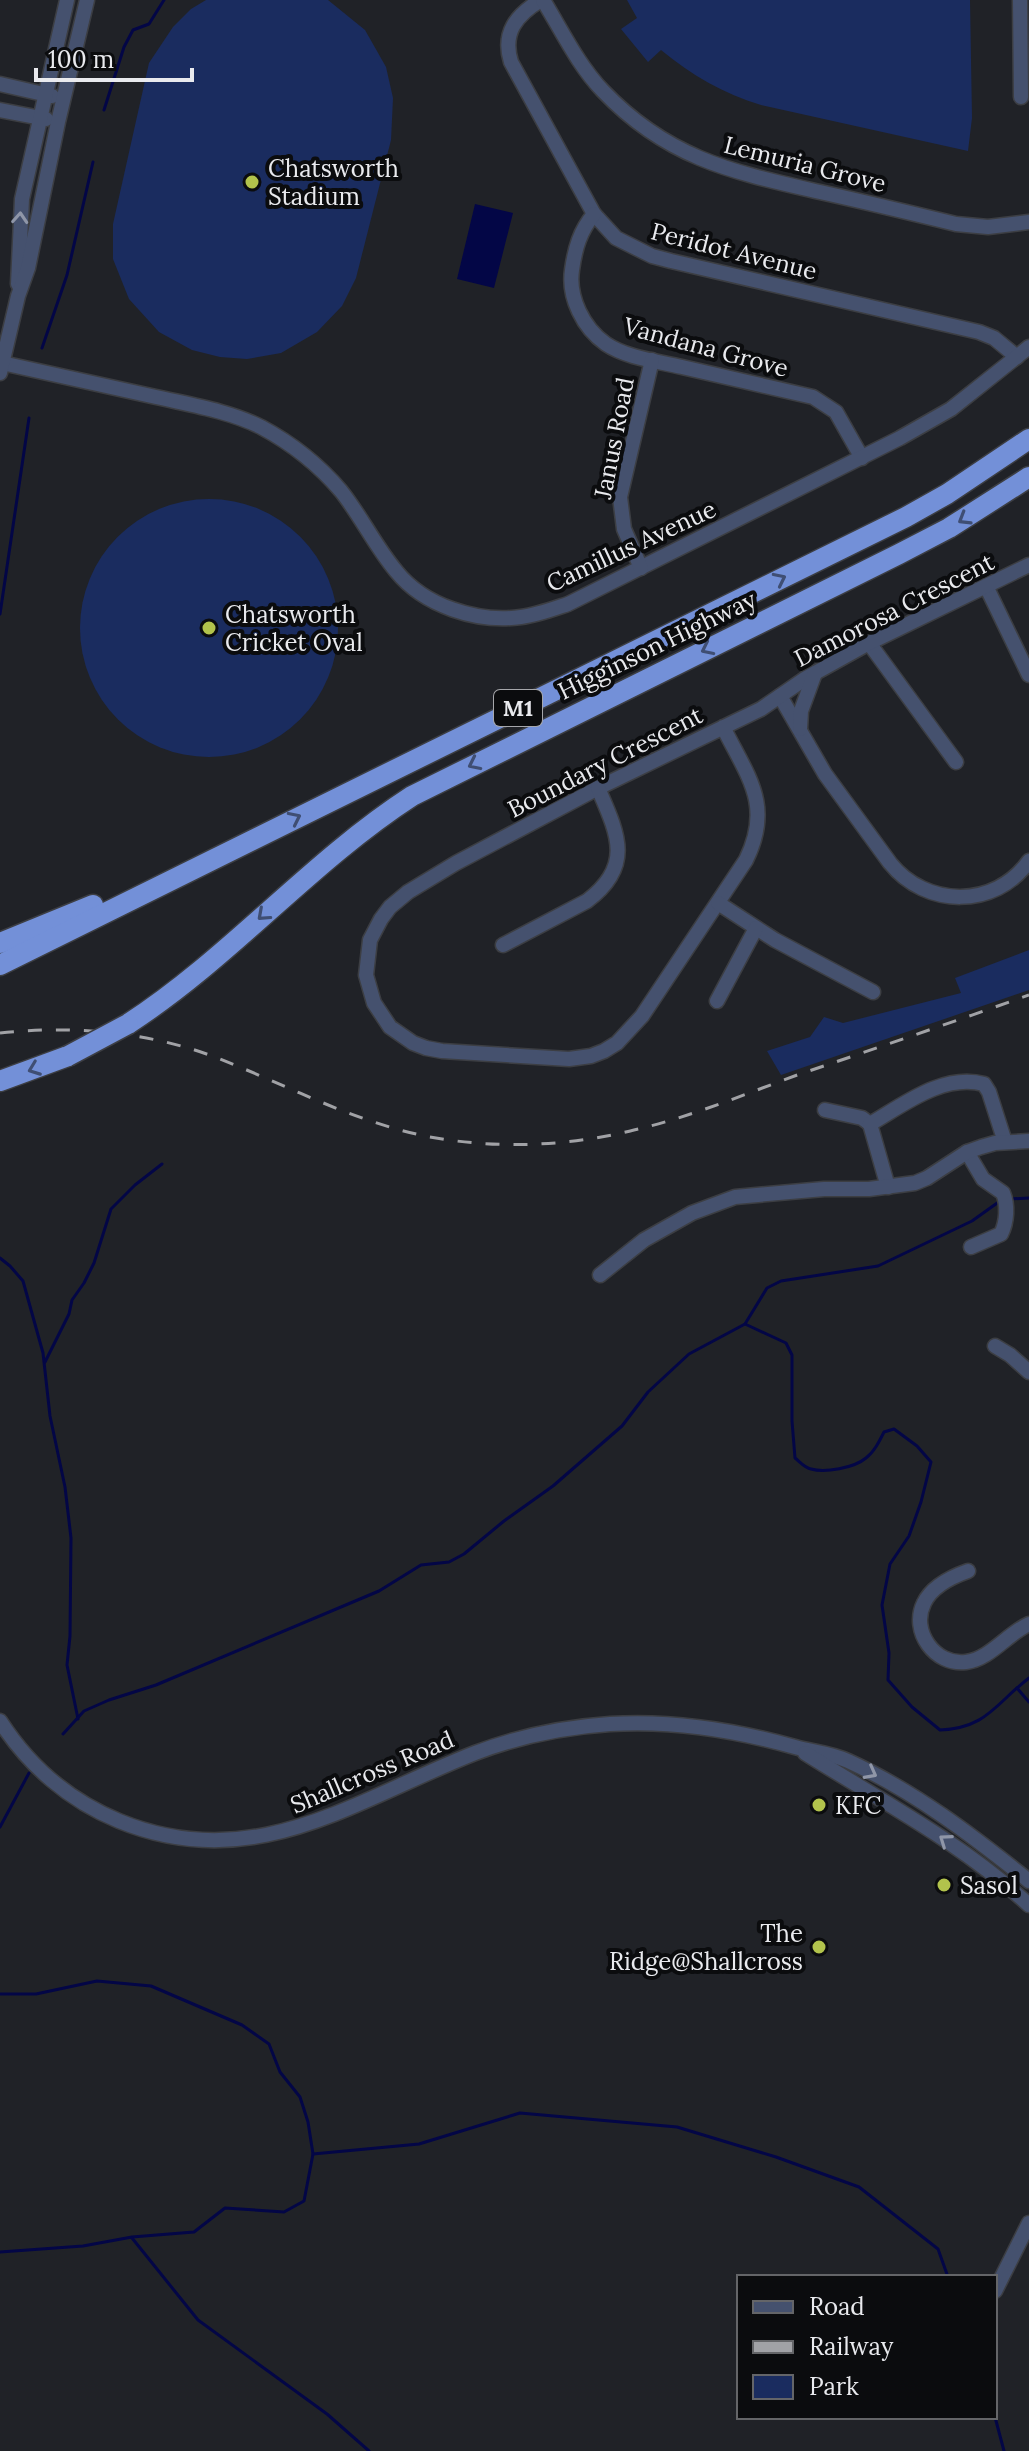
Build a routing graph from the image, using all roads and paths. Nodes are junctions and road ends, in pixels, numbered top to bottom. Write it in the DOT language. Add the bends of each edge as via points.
graph roads {
  1 [pos="67,0"];
  2 [pos="87,0"];
  3 [pos="542,0"];
  4 [pos="1020,0"];
  5 [pos="0,84"];
  6 [pos="44,95"];
  7 [pos="1021,97"];
  8 [pos="64,99"];
  9 [pos="0,110"];
  10 [pos="40,118"];
  11 [pos="58,122"];
  12 [pos="594,214"];
  13 [pos="1029,222"];
  14 [pos="18,296"];
  15 [pos="1023,352"];
  16 [pos="652,360"];
  17 [pos="1,368"];
  18 [pos="1029,439"];
  19 [pos="862,458"];
  20 [pos="1029,477"];
  21 [pos="1029,565"];
  22 [pos="641,568"];
  23 [pos="986,586"];
  24 [pos="869,643"];
  25 [pos="815,673"];
  26 [pos="1029,675"];
  27 [pos="780,696"];
  28 [pos="723,727"];
  29 [pos="800,729"];
  30 [pos="956,762"];
  31 [pos="598,788"];
  32 [pos="253,839"];
  33 [pos="1029,861"];
  34 [pos="718,903"];
  35 [pos="756,928"];
  36 [pos="0,943"];
  37 [pos="503,945"];
  38 [pos="0,965"];
  39 [pos="873,992"];
  40 [pos="717,1001"];
  41 [pos="0,1081"];
  42 [pos="825,1110"];
  43 [pos="870,1124"];
  44 [pos="1029,1141"];
  45 [pos="1005,1142"];
  46 [pos="967,1152"];
  47 [pos="888,1187"];
  48 [pos="971,1247"];
  49 [pos="600,1275"];
  50 [pos="995,1346"];
  51 [pos="1029,1372"];
  52 [pos="968,1571"];
  53 [pos="1029,1624"];
  54 [pos="0,1721"];
  55 [pos="798,1748"];
  56 [pos="1029,1881"];
  57 [pos="1029,1905"];
  58 [pos="1029,2223"];
  59 [pos="997,2287"];
  1 -- 6 [label="street"];
  2 -- 8 [label="street"];
  3 -- 12 [label="street, Peridot Avenue" via="514,21 508,53"];
  3 -- 13 [label="street, Lemuria Grove" via="603,91 638,122 687,153 737,173 956,224"];
  4 -- 7 [label="street"];
  5 -- 6 [label="street"];
  6 -- 8 [label="street"];
  6 -- 10 [label="street"];
  8 -- 11 [label="street"];
  9 -- 10 [label="street"];
  10 -- 11 [label="street"];
  14 -- 10 [label="street, one-way" via="21,210"];
  11 -- 14 [label="street"];
  12 -- 15 [label="street, Peridot Avenue" via="616,238 652,256 979,332"];
  12 -- 16 [label="street, Vandana Grove" via="578,238 571,279 574,300 591,331 605,343"];
  14 -- 17 [label="street"];
  15 -- 19 [label="street, Camillus Avenue" via="951,409"];
  16 -- 19 [label="street, Vandana Grove" via="826,403"];
  16 -- 22 [label="street, Janus Road" via="620,497 624,529"];
  17 -- 22 [label="street, Camillus Avenue" via="208,409 258,426 315,464 343,494 398,574 449,608 489,618 525,617 568,604"];
  32 -- 18 [label="highway, Higginson Highway / M1, one-way" via="906,517"];
  19 -- 22 [label="street, Camillus Avenue"];
  20 -- 41 [label="highway, Higginson Highway / M1, one-way, bridge" via="899,554 412,796 360,831 157,1005 68,1056"];
  21 -- 23 [label="street, Damorosa Crescent"];
  23 -- 24 [label="street, Damorosa Crescent"];
  23 -- 26 [label="street"];
  24 -- 25 [label="street, Damorosa Crescent"];
  24 -- 30 [label="street"];
  25 -- 27 [label="street, Damorosa Crescent"];
  25 -- 29 [label="street"];
  27 -- 28 [label="street, Damorosa Crescent"];
  27 -- 29 [label="street, Damorosa Crescent"];
  28 -- 31 [label="street, Boundary Crescent"];
  28 -- 34 [label="street, Boundary Crescent" via="752,784 759,818 754,844"];
  29 -- 33 [label="street, Damorosa Crescent" via="825,774 890,863 913,885 951,898 973,896 1013,879"];
  31 -- 34 [label="street, Boundary Crescent" via="456,863 390,907 370,940 366,975 374,1003 390,1027 413,1043 442,1051 591,1056 617,1043 642,1016"];
  31 -- 37 [label="street" via="619,844 613,874 587,901"];
  32 -- 36 [label="highway"];
  32 -- 38 [label="highway, Higginson Highway / M1"];
  34 -- 35 [label="street"];
  35 -- 39 [label="street"];
  35 -- 40 [label="street"];
  42 -- 43 [label="street"];
  43 -- 45 [label="street" via="937,1088 980,1083 989,1092"];
  43 -- 47 [label="street"];
  44 -- 45 [label="street"];
  45 -- 46 [label="street"];
  46 -- 47 [label="street" via="927,1178"];
  46 -- 48 [label="street" via="990,1187 1003,1193 1006,1204 1001,1234"];
  47 -- 49 [label="street" via="735,1197 644,1240"];
  50 -- 51 [label="street"];
  52 -- 53 [label="street" via="943,1582 922,1605 920,1628 934,1652 946,1660 976,1660"];
  54 -- 55 [label="street, Shallcross Road" via="53,1782 104,1815 151,1833 219,1841 286,1832 477,1752 571,1729 610,1724 699,1727"];
  55 -- 56 [label="street, Shallcross Road, one-way" via="846,1760 925,1804"];
  57 -- 55 [label="street, Shallcross Road, one-way" via="935,1833"];
  58 -- 59 [label="street"];
}
